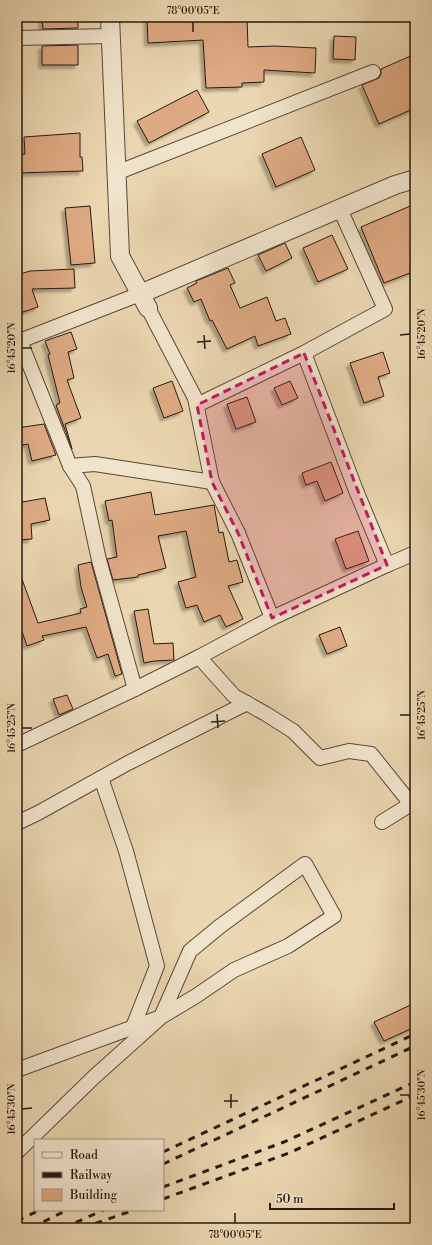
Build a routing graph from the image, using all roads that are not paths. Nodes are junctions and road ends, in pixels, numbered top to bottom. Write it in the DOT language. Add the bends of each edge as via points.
graph roads {
  1 [pos="110,17"];
  2 [pos="111,36"];
  3 [pos="17,38"];
  4 [pos="373,72"];
  5 [pos="116,173"];
  6 [pos="415,179"];
  7 [pos="340,209"];
  8 [pos="144,301"];
  9 [pos="19,341"];
  10 [pos="304,353"];
  11 [pos="197,405"];
  12 [pos="70,466"];
  13 [pos="212,482"];
  14 [pos="415,553"];
  15 [pos="387,565"];
  16 [pos="272,618"];
  17 [pos="199,656"];
  18 [pos="135,689"];
  19 [pos="247,703"];
  20 [pos="17,745"];
  21 [pos="100,778"];
  22 [pos="413,803"];
  23 [pos="382,822"];
  24 [pos="17,823"];
  25 [pos="161,1017"];
  26 [pos="134,1027"];
  27 [pos="17,1070"];
  28 [pos="17,1152"];
  1 -- 2 [label="street"];
  2 -- 3 [label="street"];
  2 -- 5 [label="street"];
  4 -- 5 [label="street"];
  5 -- 8 [label="street" via="120,256"];
  6 -- 7 [label="street"];
  7 -- 8 [label="street"];
  7 -- 10 [label="street" via="385,309"];
  8 -- 9 [label="street"];
  8 -- 11 [label="street"];
  9 -- 12 [label="street"];
  10 -- 11 [label="street"];
  10 -- 15 [label="street"];
  11 -- 13 [label="street"];
  12 -- 13 [label="street" via="95,464"];
  12 -- 18 [label="street" via="83,486 99,560"];
  13 -- 16 [label="street" via="238,533"];
  14 -- 15 [label="street"];
  15 -- 16 [label="street"];
  16 -- 17 [label="street"];
  17 -- 18 [label="street"];
  17 -- 19 [label="street" via="234,696"];
  18 -- 20 [label="street"];
  19 -- 21 [label="street"];
  19 -- 22 [label="street" via="293,731 320,758 349,751 371,754"];
  21 -- 24 [label="street"];
  21 -- 26 [label="street" via="126,851 157,966"];
  22 -- 23 [label="street"];
  25 -- 25 [label="street" via="190,951 305,864 334,916 288,946 234,970"];
  25 -- 26 [label="street"];
  25 -- 28 [label="street" via="94,1077"];
  26 -- 27 [label="street"];
}
